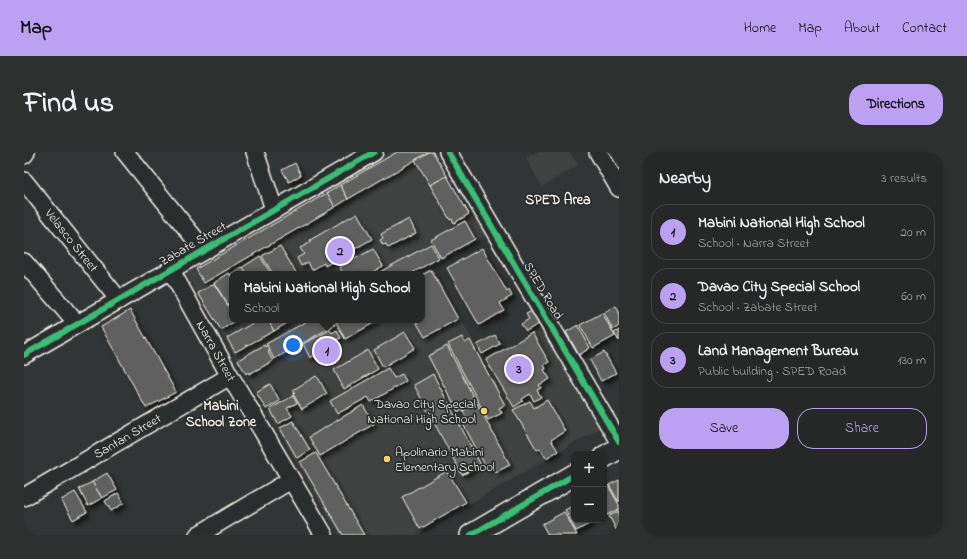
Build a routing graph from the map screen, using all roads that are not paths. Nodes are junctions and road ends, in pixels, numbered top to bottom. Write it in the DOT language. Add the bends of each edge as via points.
graph roads {
  1 [pos="26,152"];
  2 [pos="125,152"];
  3 [pos="255,152"];
  4 [pos="374,152"];
  5 [pos="448,152"];
  6 [pos="602,153"];
  7 [pos="24,155"];
  8 [pos="24,181"];
  9 [pos="619,188"];
  10 [pos="274,210"];
  11 [pos="204,250"];
  12 [pos="24,262"];
  13 [pos="170,269"];
  14 [pos="119,300"];
  15 [pos="77,324"];
  16 [pos="24,355"];
  17 [pos="230,376"];
  18 [pos="619,442"];
  19 [pos="619,448"];
  20 [pos="607,455"];
  21 [pos="571,476"];
  22 [pos="292,480"];
  23 [pos="24,497"];
  24 [pos="198,535"];
  25 [pos="324,535"];
  26 [pos="471,535"];
  1 -- 7 [label="street"];
  2 -- 11 [label="street"];
  3 -- 10 [label="street"];
  4 -- 10 [label="street, Zabate Street"];
  5 -- 18 [label="street, SPED Road"];
  6 -- 9 [label="street"];
  8 -- 14 [label="street, Velasco Street"];
  10 -- 11 [label="street, Zabate Street"];
  11 -- 13 [label="street, Zabate Street"];
  12 -- 15 [label="street"];
  13 -- 14 [label="street, Zabate Street"];
  13 -- 17 [label="street, Narra Street"];
  14 -- 15 [label="street, Zabate Street"];
  15 -- 16 [label="street, Zabate Street"];
  17 -- 22 [label="street, Narra Street"];
  17 -- 23 [label="street, Santan Street"];
  19 -- 20 [label="main road"];
  21 -- 26 [label="main road"];
  22 -- 24 [label="street"];
  22 -- 25 [label="street, Narra Street"];
}
